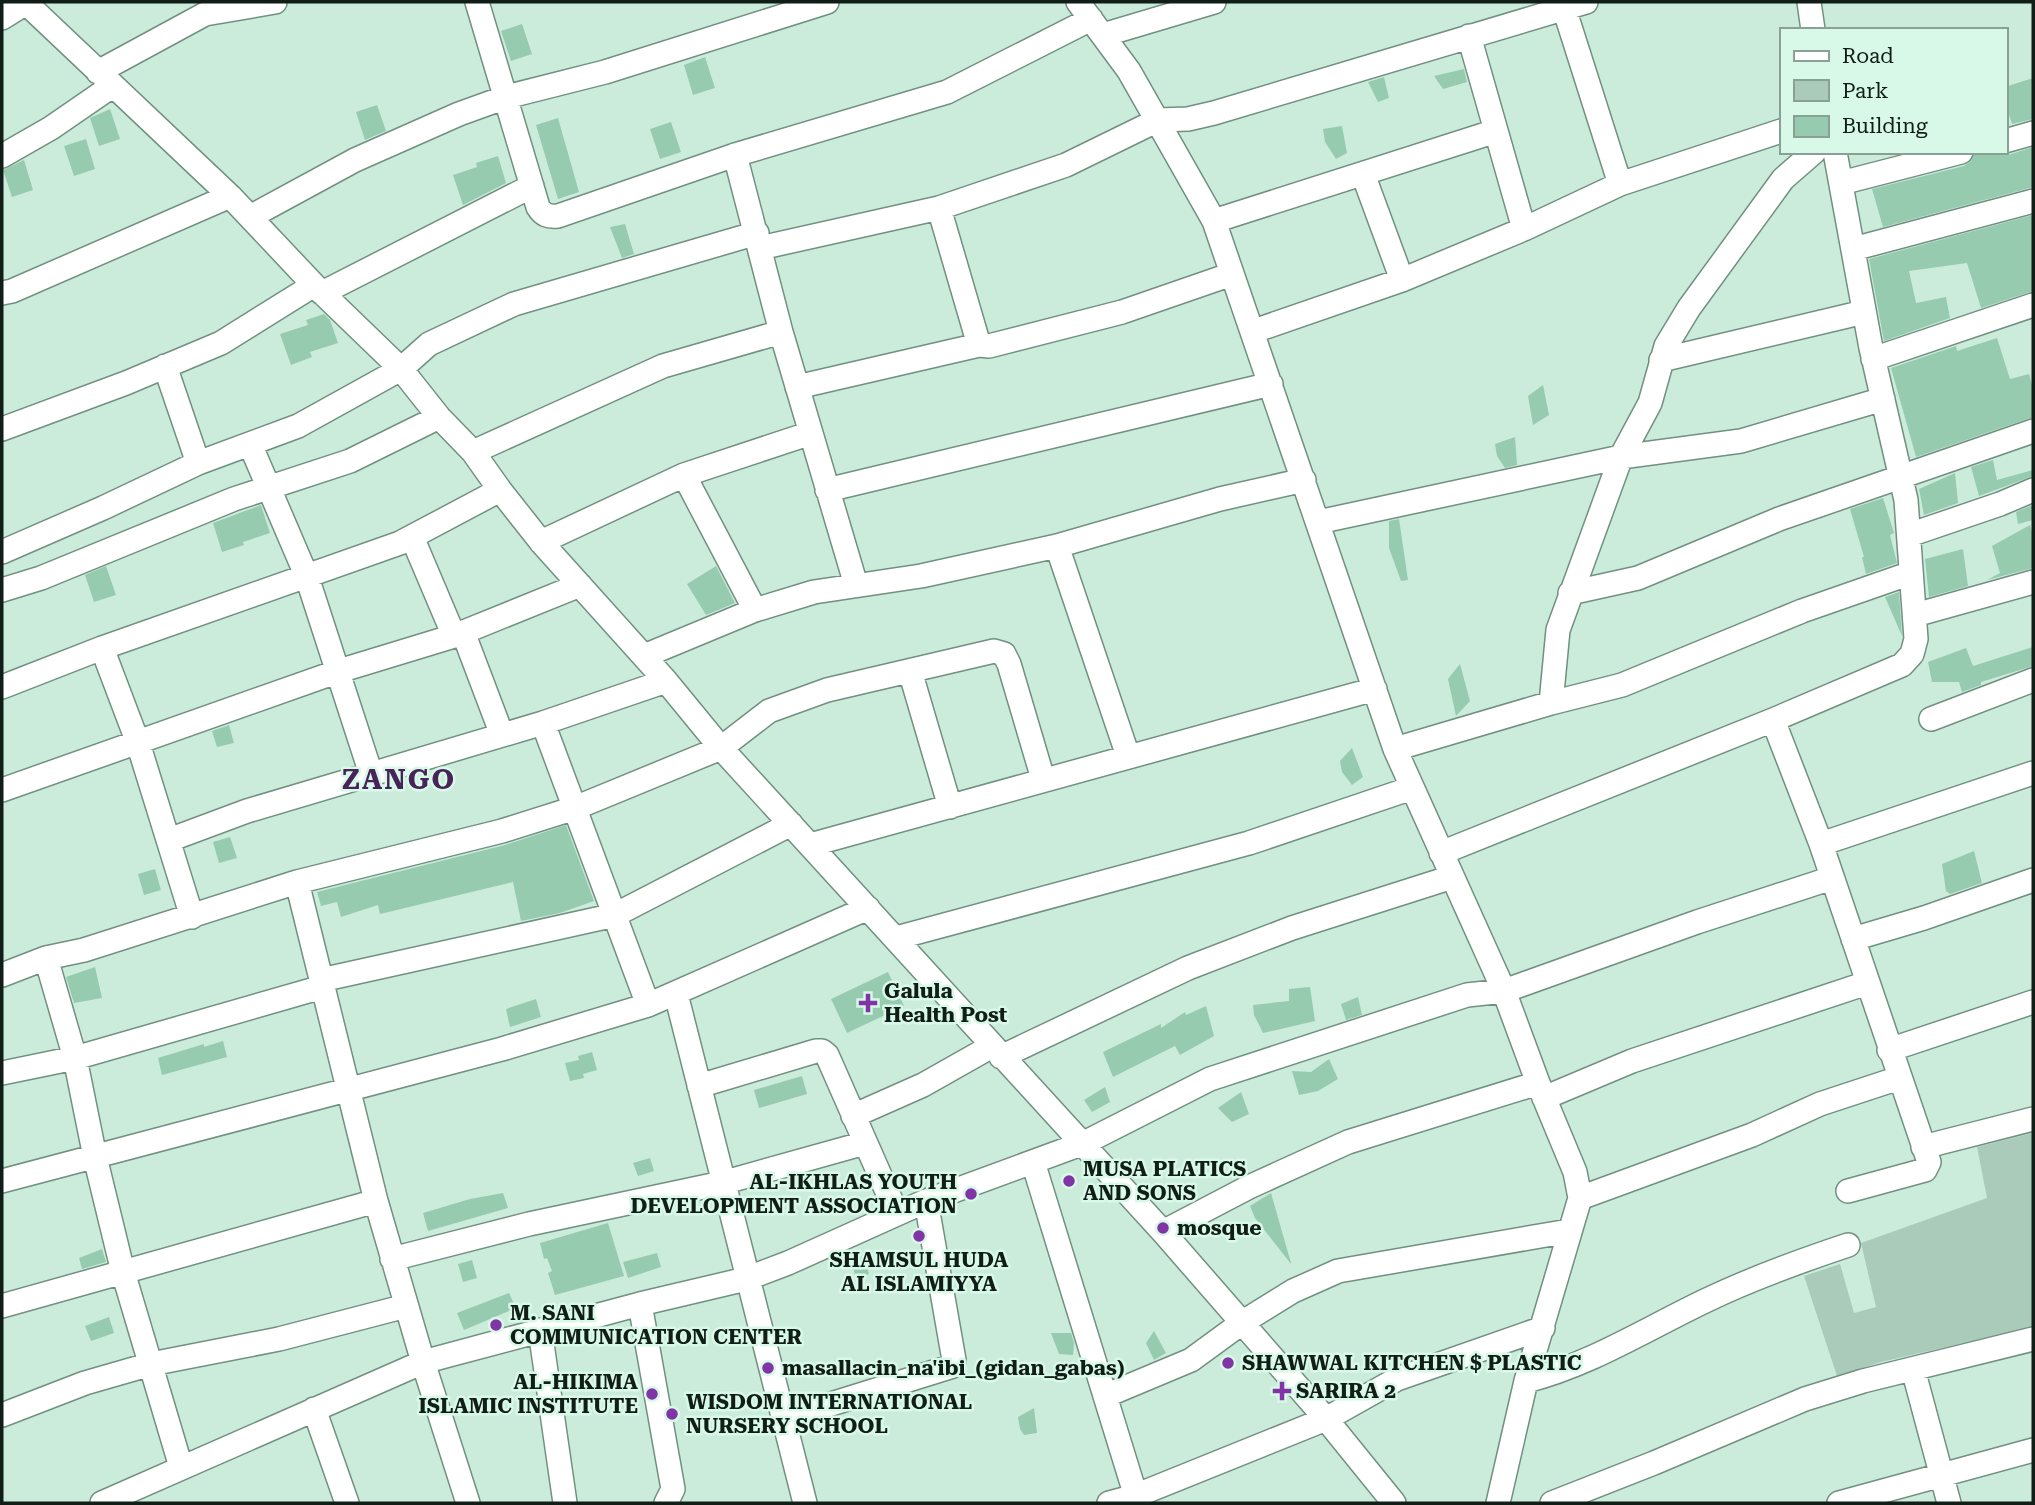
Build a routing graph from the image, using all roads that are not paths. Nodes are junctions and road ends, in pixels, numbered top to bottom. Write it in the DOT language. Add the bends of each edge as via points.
graph roads {
  1 [pos="26,2"];
  2 [pos="275,2"];
  3 [pos="477,2"];
  4 [pos="827,2"];
  5 [pos="1214,2"];
  6 [pos="1809,2"];
  7 [pos="1562,6"];
  8 [pos="2,18"];
  9 [pos="1090,18"];
  10 [pos="1813,28"];
  11 [pos="1469,36"];
  12 [pos="105,79"];
  13 [pos="506,97"];
  14 [pos="1158,120"];
  15 [pos="1496,131"];
  16 [pos="1780,131"];
  17 [pos="2033,133"];
  18 [pos="2007,140"];
  19 [pos="1812,154"];
  20 [pos="1835,154"];
  21 [pos="1953,154"];
  22 [pos="736,155"];
  23 [pos="2,156"];
  24 [pos="1363,174"];
  25 [pos="1841,183"];
  26 [pos="1620,184"];
  27 [pos="532,186"];
  28 [pos="229,196"];
  29 [pos="2033,201"];
  30 [pos="939,208"];
  31 [pos="250,217"];
  32 [pos="1214,221"];
  33 [pos="1524,229"];
  34 [pos="758,241"];
  35 [pos="1853,249"];
  36 [pos="1233,274"];
  37 [pos="1402,279"];
  38 [pos="318,289"];
  39 [pos="2,293"];
  40 [pos="2033,305"];
  41 [pos="1864,312"];
  42 [pos="1254,331"];
  43 [pos="781,332"];
  44 [pos="979,345"];
  45 [pos="1873,359"];
  46 [pos="1661,360"];
  47 [pos="164,366"];
  48 [pos="401,369"];
  49 [pos="1272,384"];
  50 [pos="797,387"];
  51 [pos="1883,399"];
  52 [pos="439,417"];
  53 [pos="2,429"];
  54 [pos="2033,431"];
  55 [pos="811,433"];
  56 [pos="250,444"];
  57 [pos="473,452"];
  58 [pos="1621,457"];
  59 [pos="198,463"];
  60 [pos="684,475"];
  61 [pos="1902,478"];
  62 [pos="1304,480"];
  63 [pos="268,489"];
  64 [pos="827,490"];
  65 [pos="2033,490"];
  66 [pos="500,491"];
  67 [pos="1318,522"];
  68 [pos="1909,535"];
  69 [pos="412,537"];
  70 [pos="541,542"];
  71 [pos="1057,546"];
  72 [pos="2,552"];
  73 [pos="1911,573"];
  74 [pos="307,578"];
  75 [pos="2033,582"];
  76 [pos="580,585"];
  77 [pos="856,585"];
  78 [pos="2,590"];
  79 [pos="1570,593"];
  80 [pos="755,610"];
  81 [pos="1914,615"];
  82 [pos="459,634"];
  83 [pos="102,649"];
  84 [pos="644,656"];
  85 [pos="339,671"];
  86 [pos="910,671"];
  87 [pos="2033,680"];
  88 [pos="666,681"];
  89 [pos="2,687"];
  90 [pos="1375,689"];
  91 [pos="1551,703"];
  92 [pos="1931,719"];
  93 [pos="1773,720"];
  94 [pos="543,723"];
  95 [pos="502,735"];
  96 [pos="138,743"];
  97 [pos="721,748"];
  98 [pos="1395,749"];
  99 [pos="1128,756"];
  100 [pos="2033,773"];
  101 [pos="371,774"];
  102 [pos="1043,779"];
  103 [pos="1412,788"];
  104 [pos="2,790"];
  105 [pos="950,807"];
  106 [pos="575,808"];
  107 [pos="791,824"];
  108 [pos="169,840"];
  109 [pos="1821,844"];
  110 [pos="810,845"];
  111 [pos="1441,853"];
  112 [pos="1452,877"];
  113 [pos="1832,878"];
  114 [pos="2033,880"];
  115 [pos="297,882"];
  116 [pos="868,908"];
  117 [pos="615,915"];
  118 [pos="192,917"];
  119 [pos="896,938"];
  120 [pos="1853,939"];
  121 [pos="46,958"];
  122 [pos="2,975"];
  123 [pos="1867,983"];
  124 [pos="321,984"];
  125 [pos="1504,991"];
  126 [pos="676,994"];
  127 [pos="2033,1002"];
  128 [pos="648,1005"];
  129 [pos="1889,1049"];
  130 [pos="997,1051"];
  131 [pos="75,1058"];
  132 [pos="2,1073"];
  133 [pos="1899,1078"];
  134 [pos="699,1086"];
  135 [pos="348,1088"];
  136 [pos="1541,1091"];
  137 [pos="853,1116"];
  138 [pos="2033,1119"];
  139 [pos="864,1143"];
  140 [pos="1084,1143"];
  141 [pos="1923,1147"];
  142 [pos="95,1157"];
  143 [pos="1033,1161"];
  144 [pos="2,1181"];
  145 [pos="722,1183"];
  146 [pos="1848,1191"];
  147 [pos="1580,1198"];
  148 [pos="376,1201"];
  149 [pos="926,1201"];
  150 [pos="897,1213"];
  151 [pos="1569,1231"];
  152 [pos="1163,1232"];
  153 [pos="1848,1245"];
  154 [pos="392,1259"];
  155 [pos="123,1272"];
  156 [pos="746,1279"];
  157 [pos="640,1304"];
  158 [pos="2,1306"];
  159 [pos="406,1306"];
  160 [pos="1243,1322"];
  161 [pos="1543,1328"];
  162 [pos="540,1330"];
  163 [pos="2033,1339"];
  164 [pos="423,1362"];
  165 [pos="151,1364"];
  166 [pos="1913,1369"];
  167 [pos="1526,1381"];
  168 [pos="1105,1396"];
  169 [pos="314,1409"];
  170 [pos="2,1415"];
  171 [pos="783,1419"];
  172 [pos="1326,1419"];
  173 [pos="2033,1450"];
  174 [pos="181,1467"];
  175 [pos="1941,1476"];
  176 [pos="1137,1499"];
  177 [pos="102,1503"];
  178 [pos="347,1503"];
  179 [pos="468,1503"];
  180 [pos="565,1503"];
  181 [pos="666,1503"];
  182 [pos="805,1503"];
  183 [pos="1109,1503"];
  184 [pos="1394,1503"];
  185 [pos="1498,1503"];
  186 [pos="1552,1503"];
  187 [pos="1839,1503"];
  188 [pos="1949,1503"];
  1 -- 8 [label="street"];
  1 -- 12 [label="street"];
  2 -- 12 [label="street" via="205,14"];
  3 -- 13 [label="street"];
  4 -- 13 [label="street" via="605,72"];
  5 -- 9 [label="street"];
  6 -- 10 [label="street"];
  7 -- 11 [label="street"];
  7 -- 26 [label="street"];
  9 -- 14 [label="street"];
  9 -- 22 [label="street" via="947,92"];
  11 -- 14 [label="street" via="1214,113"];
  11 -- 15 [label="street"];
  12 -- 23 [label="street" via="51,128"];
  12 -- 28 [label="street"];
  13 -- 27 [label="street"];
  13 -- 31 [label="street" via="355,160"];
  14 -- 30 [label="street" via="1066,165"];
  14 -- 32 [label="street"];
  15 -- 24 [label="street"];
  15 -- 33 [label="street"];
  16 -- 26 [label="street"];
  17 -- 18 [label="street"];
  19 -- 46 [label="street" via="1783,179 1689,308"];
  20 -- 25 [label="street"];
  21 -- 25 [label="street"];
  22 -- 27 [label="street" via="558,216 542,214"];
  22 -- 34 [label="street"];
  24 -- 32 [label="street"];
  24 -- 37 [label="street"];
  25 -- 35 [label="street"];
  26 -- 33 [label="street"];
  27 -- 38 [label="street"];
  28 -- 31 [label="street"];
  28 -- 39 [label="street"];
  29 -- 35 [label="street"];
  30 -- 34 [label="street"];
  30 -- 44 [label="street"];
  31 -- 38 [label="street"];
  32 -- 36 [label="street"];
  33 -- 37 [label="street"];
  34 -- 43 [label="street"];
  34 -- 48 [label="street" via="514,304 429,344"];
  35 -- 41 [label="street"];
  36 -- 42 [label="street"];
  36 -- 44 [label="street" via="1122,312"];
  37 -- 42 [label="street"];
  38 -- 47 [label="street" via="221,343"];
  38 -- 48 [label="street"];
  40 -- 45 [label="street"];
  41 -- 45 [label="street"];
  41 -- 46 [label="street"];
  42 -- 49 [label="street"];
  43 -- 50 [label="street"];
  43 -- 57 [label="street" via="663,366"];
  44 -- 50 [label="street"];
  45 -- 51 [label="street"];
  46 -- 58 [label="street" via="1650,403"];
  47 -- 53 [label="street"];
  47 -- 59 [label="street"];
  48 -- 52 [label="street"];
  48 -- 56 [label="street" via="298,426"];
  49 -- 62 [label="street"];
  49 -- 64 [label="street"];
  50 -- 55 [label="street"];
  51 -- 58 [label="street" via="1741,441"];
  51 -- 61 [label="street"];
  52 -- 57 [label="street"];
  52 -- 63 [label="street" via="351,461"];
  54 -- 61 [label="street"];
  55 -- 60 [label="street"];
  55 -- 64 [label="street"];
  56 -- 59 [label="street"];
  56 -- 63 [label="street"];
  57 -- 66 [label="street"];
  58 -- 67 [label="street"];
  58 -- 79 [label="street"];
  59 -- 72 [label="street"];
  60 -- 70 [label="street"];
  60 -- 80 [label="street"];
  61 -- 68 [label="street"];
  61 -- 79 [label="street" via="1779,519 1638,578"];
  62 -- 67 [label="street"];
  62 -- 71 [label="street"];
  63 -- 74 [label="street"];
  63 -- 78 [label="street"];
  64 -- 77 [label="street"];
  65 -- 68 [label="street"];
  66 -- 69 [label="street"];
  66 -- 70 [label="street"];
  67 -- 90 [label="street"];
  68 -- 73 [label="street"];
  69 -- 74 [label="street"];
  69 -- 82 [label="street"];
  70 -- 76 [label="street"];
  71 -- 77 [label="street" via="921,576"];
  71 -- 99 [label="street"];
  73 -- 81 [label="street"];
  73 -- 91 [label="street" via="1802,611 1622,685"];
  74 -- 83 [label="street"];
  74 -- 85 [label="street"];
  75 -- 81 [label="street"];
  76 -- 82 [label="street"];
  76 -- 84 [label="street"];
  77 -- 80 [label="street"];
  79 -- 91 [label="street" via="1558,630"];
  80 -- 84 [label="street"];
  81 -- 93 [label="street" via="1916,639 1912,654 1902,665"];
  82 -- 85 [label="street"];
  82 -- 95 [label="street"];
  83 -- 89 [label="street"];
  83 -- 96 [label="street"];
  84 -- 88 [label="street"];
  85 -- 96 [label="street"];
  85 -- 101 [label="street"];
  86 -- 97 [label="street" via="827,690 769,711"];
  86 -- 102 [label="street" via="1004,653"];
  86 -- 105 [label="street"];
  87 -- 92 [label="street"];
  88 -- 94 [label="street"];
  88 -- 97 [label="street"];
  90 -- 98 [label="street"];
  90 -- 99 [label="street"];
  91 -- 98 [label="street"];
  93 -- 109 [label="street"];
  93 -- 111 [label="street"];
  94 -- 95 [label="street"];
  94 -- 106 [label="street"];
  95 -- 101 [label="street"];
  96 -- 104 [label="street"];
  96 -- 108 [label="street"];
  97 -- 106 [label="street"];
  97 -- 107 [label="street"];
  98 -- 103 [label="street"];
  99 -- 102 [label="street"];
  100 -- 109 [label="street"];
  101 -- 108 [label="street"];
  102 -- 105 [label="street"];
  103 -- 111 [label="street"];
  103 -- 119 [label="street" via="1249,843"];
  105 -- 110 [label="street"];
  106 -- 115 [label="street"];
  106 -- 117 [label="street"];
  107 -- 110 [label="street"];
  107 -- 117 [label="street"];
  108 -- 118 [label="street"];
  109 -- 113 [label="street"];
  110 -- 116 [label="street"];
  111 -- 112 [label="street"];
  112 -- 125 [label="street"];
  112 -- 130 [label="street" via="1292,928"];
  113 -- 120 [label="street"];
  113 -- 125 [label="street"];
  114 -- 120 [label="street"];
  115 -- 118 [label="street"];
  115 -- 124 [label="street"];
  116 -- 119 [label="street"];
  116 -- 126 [label="street"];
  117 -- 124 [label="street"];
  117 -- 128 [label="street"];
  118 -- 121 [label="street"];
  119 -- 130 [label="street"];
  120 -- 123 [label="street"];
  121 -- 122 [label="street"];
  121 -- 131 [label="street"];
  123 -- 129 [label="street"];
  123 -- 136 [label="street"];
  124 -- 131 [label="street"];
  124 -- 135 [label="street"];
  125 -- 136 [label="street"];
  125 -- 140 [label="street" via="1467,995 1210,1079"];
  126 -- 128 [label="street"];
  126 -- 134 [label="street"];
  127 -- 129 [label="street"];
  128 -- 135 [label="street"];
  129 -- 133 [label="street"];
  130 -- 137 [label="street"];
  130 -- 140 [label="street"];
  131 -- 132 [label="street"];
  131 -- 142 [label="street"];
  133 -- 141 [label="street"];
  133 -- 147 [label="street"];
  134 -- 137 [label="street" via="822,1051"];
  134 -- 145 [label="street"];
  135 -- 142 [label="street"];
  135 -- 148 [label="street"];
  136 -- 147 [label="street" via="1575,1172"];
  136 -- 152 [label="street" via="1348,1142"];
  137 -- 139 [label="street"];
  138 -- 141 [label="street"];
  139 -- 145 [label="street"];
  139 -- 150 [label="street"];
  140 -- 143 [label="street"];
  140 -- 152 [label="street"];
  141 -- 146 [label="street" via="1928,1162 1925,1170"];
  142 -- 144 [label="street"];
  142 -- 155 [label="street"];
  143 -- 149 [label="street"];
  143 -- 168 [label="street"];
  145 -- 154 [label="street"];
  145 -- 156 [label="street"];
  147 -- 151 [label="street"];
  148 -- 154 [label="street"];
  148 -- 155 [label="street"];
  149 -- 150 [label="street"];
  149 -- 171 [label="street" via="953,1366"];
  150 -- 156 [label="street"];
  151 -- 160 [label="street" via="1338,1271 1293,1291"];
  151 -- 161 [label="street"];
  152 -- 160 [label="street"];
  153 -- 167 [label="street" via="1758,1278 1605,1351"];
  154 -- 159 [label="street"];
  155 -- 158 [label="street"];
  155 -- 165 [label="street"];
  156 -- 157 [label="street"];
  156 -- 171 [label="street"];
  157 -- 162 [label="street"];
  157 -- 181 [label="street" via="673,1489"];
  159 -- 164 [label="street"];
  159 -- 165 [label="street" via="279,1339"];
  160 -- 168 [label="street" via="1191,1360"];
  160 -- 172 [label="street"];
  161 -- 167 [label="street"];
  161 -- 172 [label="street" via="1397,1379"];
  162 -- 164 [label="street"];
  162 -- 180 [label="street"];
  163 -- 166 [label="street"];
  164 -- 169 [label="street"];
  164 -- 179 [label="street"];
  165 -- 170 [label="street"];
  165 -- 174 [label="street"];
  166 -- 175 [label="street"];
  166 -- 186 [label="street" via="1805,1399"];
  167 -- 185 [label="street"];
  168 -- 176 [label="street"];
  169 -- 174 [label="street"];
  169 -- 178 [label="street"];
  171 -- 182 [label="street"];
  172 -- 176 [label="street"];
  172 -- 184 [label="street"];
  173 -- 175 [label="street"];
  174 -- 177 [label="street"];
  175 -- 187 [label="street"];
  175 -- 188 [label="street"];
  176 -- 183 [label="street"];
}
